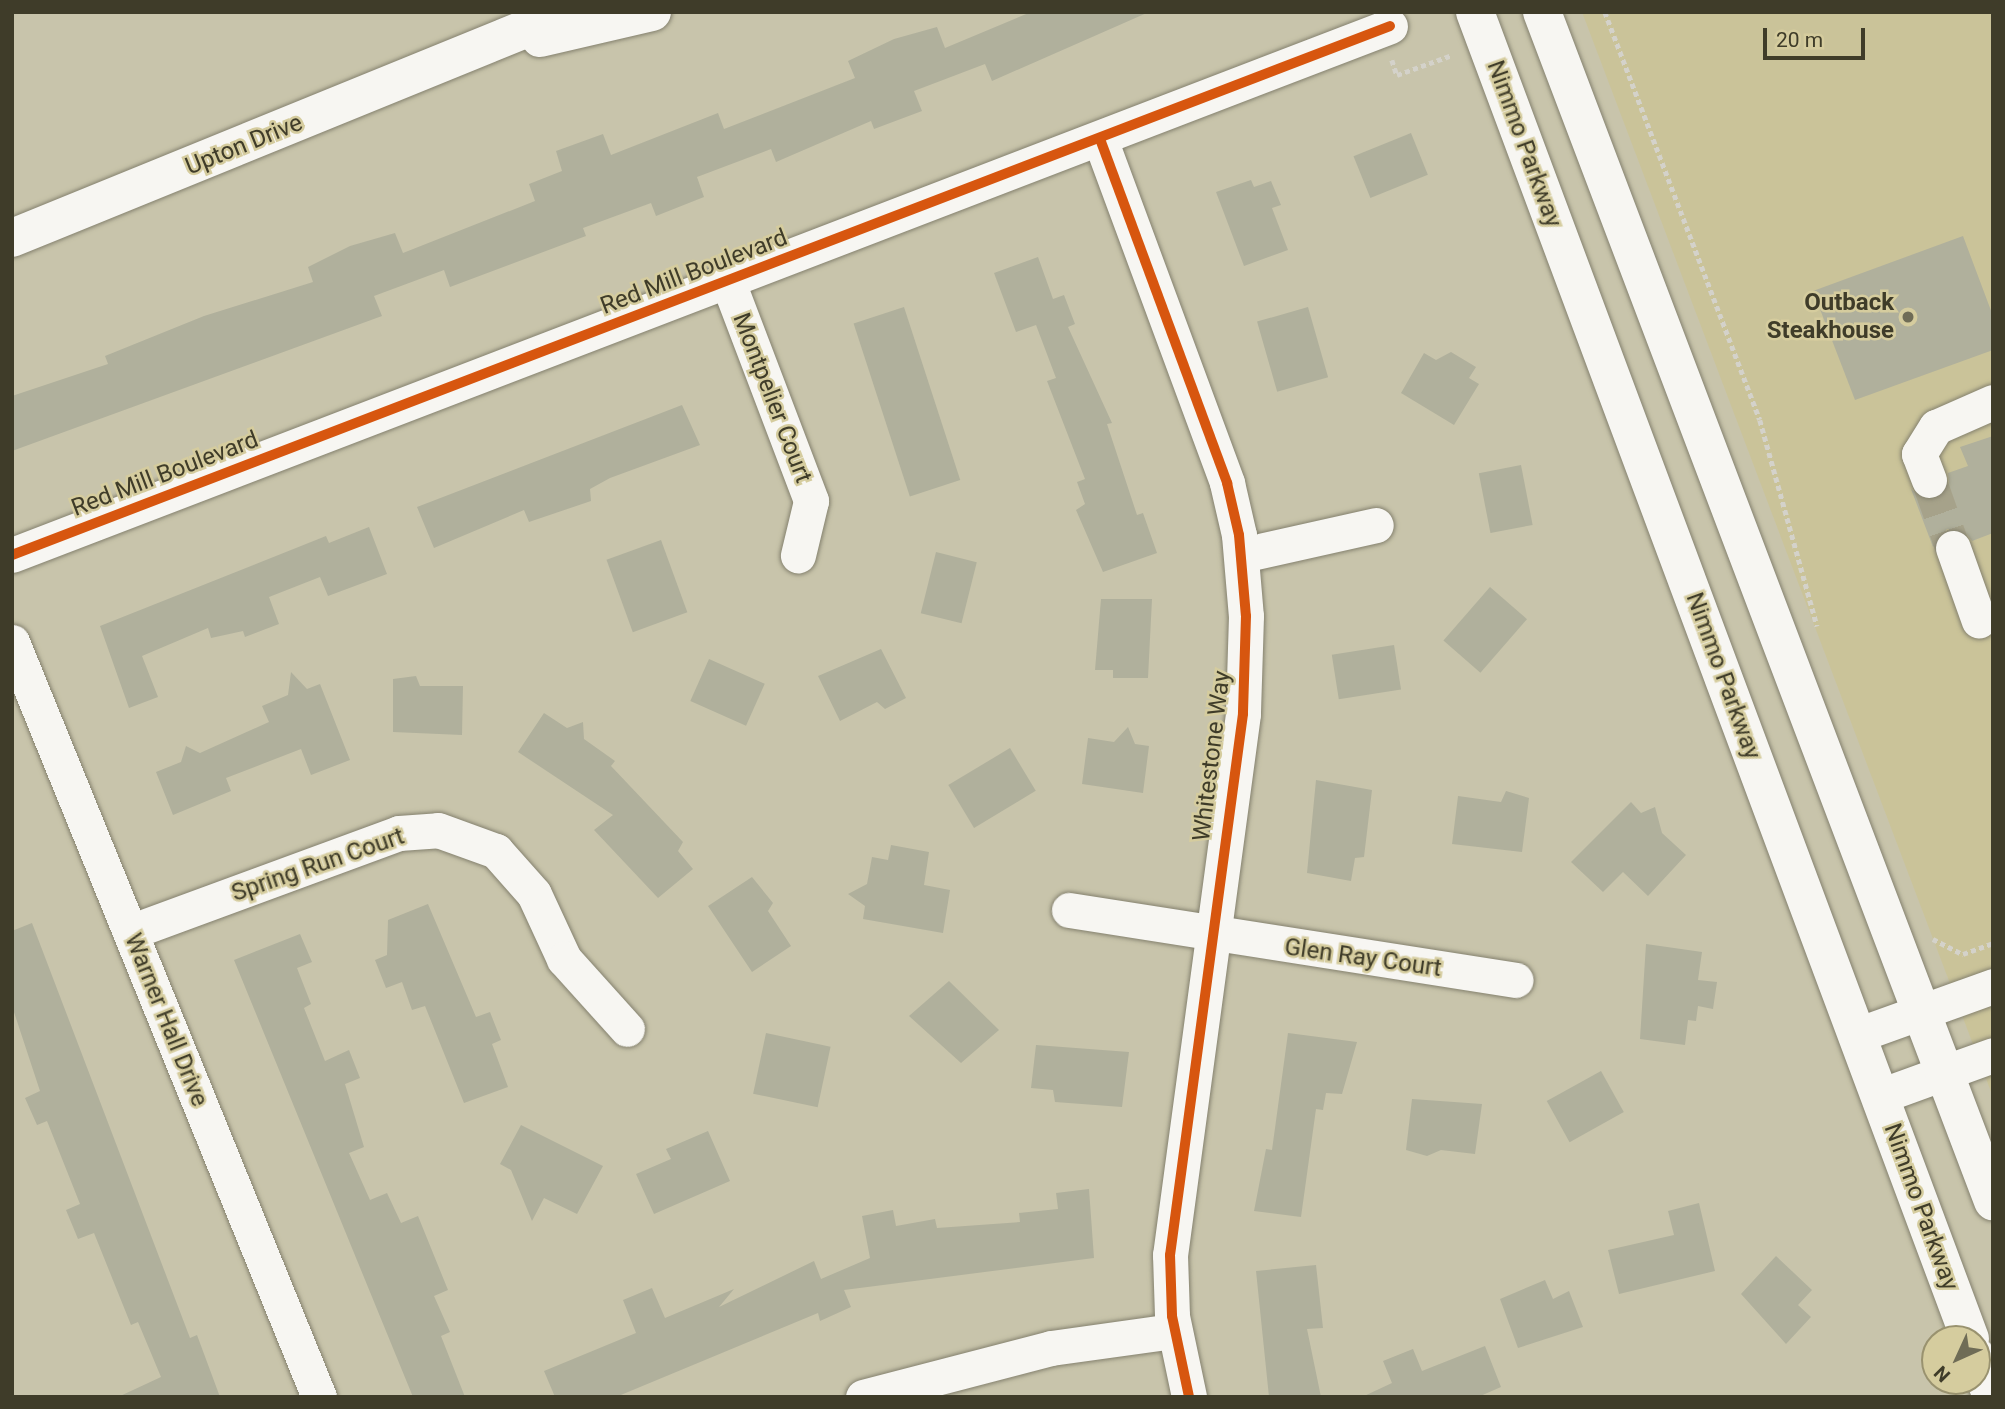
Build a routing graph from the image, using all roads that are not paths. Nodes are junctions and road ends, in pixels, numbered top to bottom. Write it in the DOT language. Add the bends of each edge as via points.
graph roads {
  1 [pos="567,12"];
  2 [pos="652,12"];
  3 [pos="1475,12"];
  4 [pos="1542,12"];
  5 [pos="1386,28"];
  6 [pos="477,52"];
  7 [pos="1100,139"];
  8 [pos="12,239"];
  9 [pos="728,282"];
  10 [pos="1993,402"];
  11 [pos="1929,480"];
  12 [pos="1376,525"];
  13 [pos="1953,548"];
  14 [pos="12,555"];
  15 [pos="798,555"];
  16 [pos="1241,555"];
  17 [pos="1979,621"];
  18 [pos="12,642"];
  19 [pos="1069,910"];
  20 [pos="130,932"];
  21 [pos="1209,935"];
  22 [pos="1516,980"];
  23 [pos="1993,986"];
  24 [pos="1922,1011"];
  25 [pos="627,1029"];
  26 [pos="1857,1035"];
  27 [pos="1993,1055"];
  28 [pos="1945,1072"];
  29 [pos="1880,1096"];
  30 [pos="1993,1201"];
  31 [pos="1965,1325"];
  32 [pos="1174,1331"];
  33 [pos="319,1397"];
  34 [pos="863,1397"];
  35 [pos="1189,1397"];
  1 -- 6 [label="main road, Upton Drive"];
  2 -- 6 [label="main road, Upton Drive"];
  3 -- 26 [label="main road, Nimmo Parkway"];
  4 -- 24 [label="main road"];
  5 -- 7 [label="street, Red Mill Boulevard"];
  6 -- 8 [label="main road, Upton Drive"];
  7 -- 9 [label="street, Red Mill Boulevard"];
  7 -- 16 [label="street, Whitestone Way" via="1227,483"];
  9 -- 14 [label="street, Red Mill Boulevard"];
  9 -- 15 [label="street, Montpelier Court" via="811,501"];
  10 -- 11 [label="street" via="1936,427 1919,454"];
  12 -- 16 [label="street"];
  13 -- 17 [label="street"];
  16 -- 21 [label="street, Whitestone Way" via="1243,714"];
  18 -- 20 [label="street, Warner Hall Drive"];
  19 -- 21 [label="street, Glen Ray Court"];
  20 -- 25 [label="street, Spring Run Court" via="399,833 438,830 496,851 534,894 564,959"];
  20 -- 33 [label="street, Warner Hall Drive"];
  21 -- 22 [label="street, Glen Ray Court"];
  21 -- 32 [label="street, Whitestone Way" via="1170,1255"];
  23 -- 24 [label="street"];
  24 -- 26 [label="street"];
  24 -- 28 [label="main road"];
  26 -- 29 [label="main road, Nimmo Parkway"];
  27 -- 28 [label="street"];
  28 -- 29 [label="street"];
  28 -- 30 [label="main road"];
  29 -- 31 [label="main road, Nimmo Parkway"];
  32 -- 34 [label="street" via="1051,1348"];
  32 -- 35 [label="street, Whitestone Way"];
}
